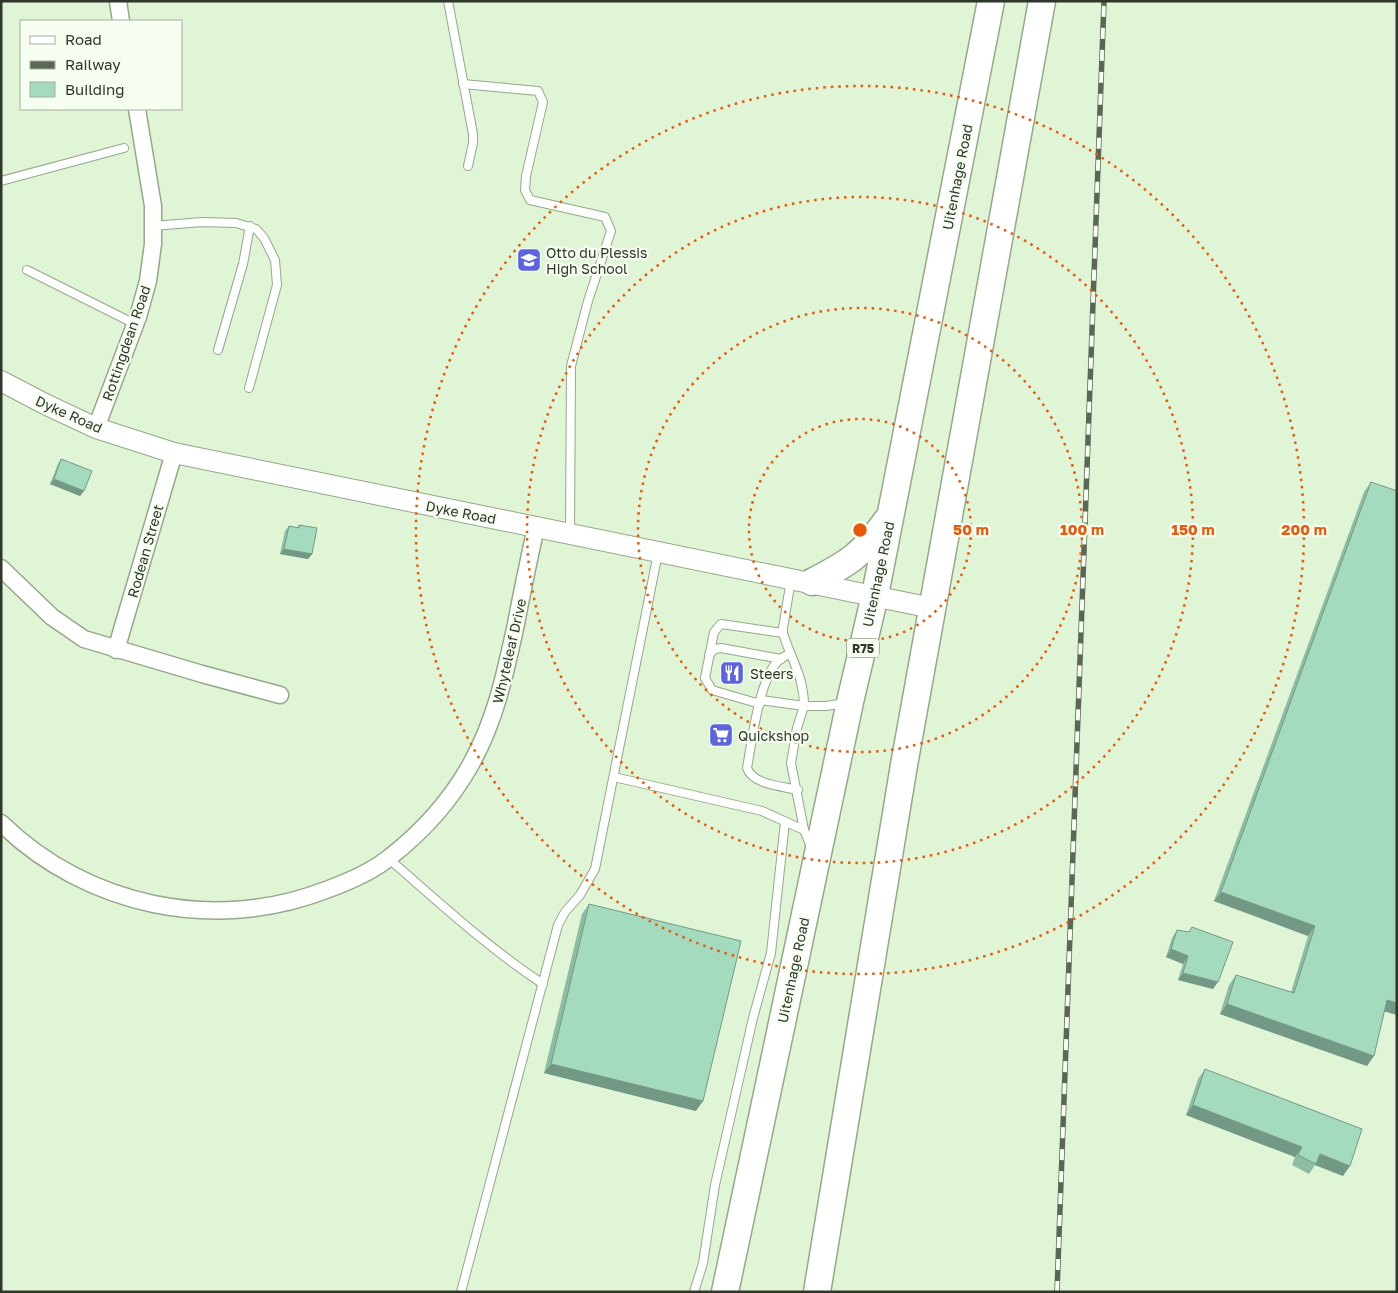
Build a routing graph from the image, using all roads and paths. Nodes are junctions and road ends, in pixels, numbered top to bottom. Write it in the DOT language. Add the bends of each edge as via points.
graph roads {
  1 [pos="118,1"];
  2 [pos="448,1"];
  3 [pos="991,1"];
  4 [pos="1042,1"];
  5 [pos="120,20"];
  6 [pos="463,84"];
  7 [pos="137,110"];
  8 [pos="124,148"];
  9 [pos="468,166"];
  10 [pos="1,181"];
  11 [pos="153,226"];
  12 [pos="250,226"];
  13 [pos="27,270"];
  14 [pos="135,324"];
  15 [pos="218,350"];
  16 [pos="1,381"];
  17 [pos="249,388"];
  18 [pos="96,428"];
  19 [pos="174,453"];
  20 [pos="890,516"];
  21 [pos="536,527"];
  22 [pos="570,534"];
  23 [pos="659,551"];
  24 [pos="1,568"];
  25 [pos="802,580"];
  26 [pos="875,595"];
  27 [pos="932,608"];
  28 [pos="783,633"];
  29 [pos="116,650"];
  30 [pos="790,653"];
  31 [pos="709,655"];
  32 [pos="781,659"];
  33 [pos="280,695"];
  34 [pos="760,702"];
  35 [pos="850,702"];
  36 [pos="804,706"];
  37 [pos="614,778"];
  38 [pos="798,790"];
  39 [pos="785,822"];
  40 [pos="1,824"];
  41 [pos="804,830"];
  42 [pos="389,859"];
  43 [pos="816,860"];
  44 [pos="543,984"];
  45 [pos="461,1292"];
  46 [pos="694,1292"];
  47 [pos="725,1292"];
  48 [pos="817,1292"];
  1 -- 5 [label="street"];
  2 -- 6 [label="lane"];
  3 -- 20 [label="main road, Uitenhage Road / R75"];
  4 -- 27 [label="main road"];
  6 -- 9 [label="lane" via="473,134"];
  6 -- 22 [label="lane" via="538,91 543,102 525,183 530,200 605,217 611,231 571,366"];
  7 -- 11 [label="street, Rottingdean Road" via="150,184"];
  8 -- 10 [label="lane"];
  11 -- 12 [label="lane" via="223,222"];
  11 -- 14 [label="street, Rottingdean Road" via="148,281"];
  12 -- 15 [label="lane" via="243,264"];
  12 -- 17 [label="lane" via="261,232 270,249 275,260 277,285"];
  13 -- 14 [label="lane"];
  14 -- 18 [label="street, Rottingdean Road"];
  16 -- 18 [label="street, Dyke Road"];
  18 -- 19 [label="street, Dyke Road"];
  19 -- 21 [label="street, Dyke Road"];
  19 -- 29 [label="street, Rodean Street"];
  20 -- 25 [label="main road" via="865,549 851,561"];
  20 -- 26 [label="main road, Uitenhage Road / R75"];
  21 -- 22 [label="street, Dyke Road"];
  21 -- 42 [label="street, Whyteleaf Drive" via="501,694 483,738 462,778 437,813"];
  22 -- 23 [label="street, Dyke Road"];
  23 -- 25 [label="street, Dyke Road"];
  23 -- 37 [label="lane"];
  24 -- 29 [label="street" via="67,629"];
  25 -- 26 [label="street, Dyke Road"];
  25 -- 28 [label="lane" via="782,628"];
  26 -- 27 [label="street, Dyke Road"];
  26 -- 35 [label="main road, Uitenhage Road / R75"];
  27 -- 48 [label="main road"];
  28 -- 30 [label="lane"];
  28 -- 31 [label="lane" via="721,624 714,632"];
  29 -- 33 [label="street"];
  30 -- 32 [label="lane"];
  30 -- 36 [label="lane" via="801,677"];
  31 -- 32 [label="lane" via="720,648"];
  31 -- 34 [label="lane" via="705,678 712,690"];
  32 -- 34 [label="lane" via="768,677"];
  34 -- 36 [label="lane"];
  34 -- 38 [label="lane" via="748,773 770,784"];
  35 -- 36 [label="lane"];
  35 -- 43 [label="main road, Uitenhage Road / R75"];
  36 -- 38 [label="lane" via="791,763"];
  37 -- 39 [label="lane" via="762,811"];
  37 -- 44 [label="lane" via="595,869 558,925"];
  38 -- 41 [label="lane"];
  39 -- 41 [label="lane"];
  39 -- 46 [label="lane" via="771,953 715,1185 703,1263"];
  40 -- 42 [label="street, Whyteleaf Drive" via="56,867 93,886 128,898 189,910 242,910 278,905 345,883"];
  41 -- 43 [label="lane"];
  42 -- 44 [label="lane" via="487,943"];
  43 -- 47 [label="main road, Uitenhage Road / R75"];
  44 -- 45 [label="lane"];
}
